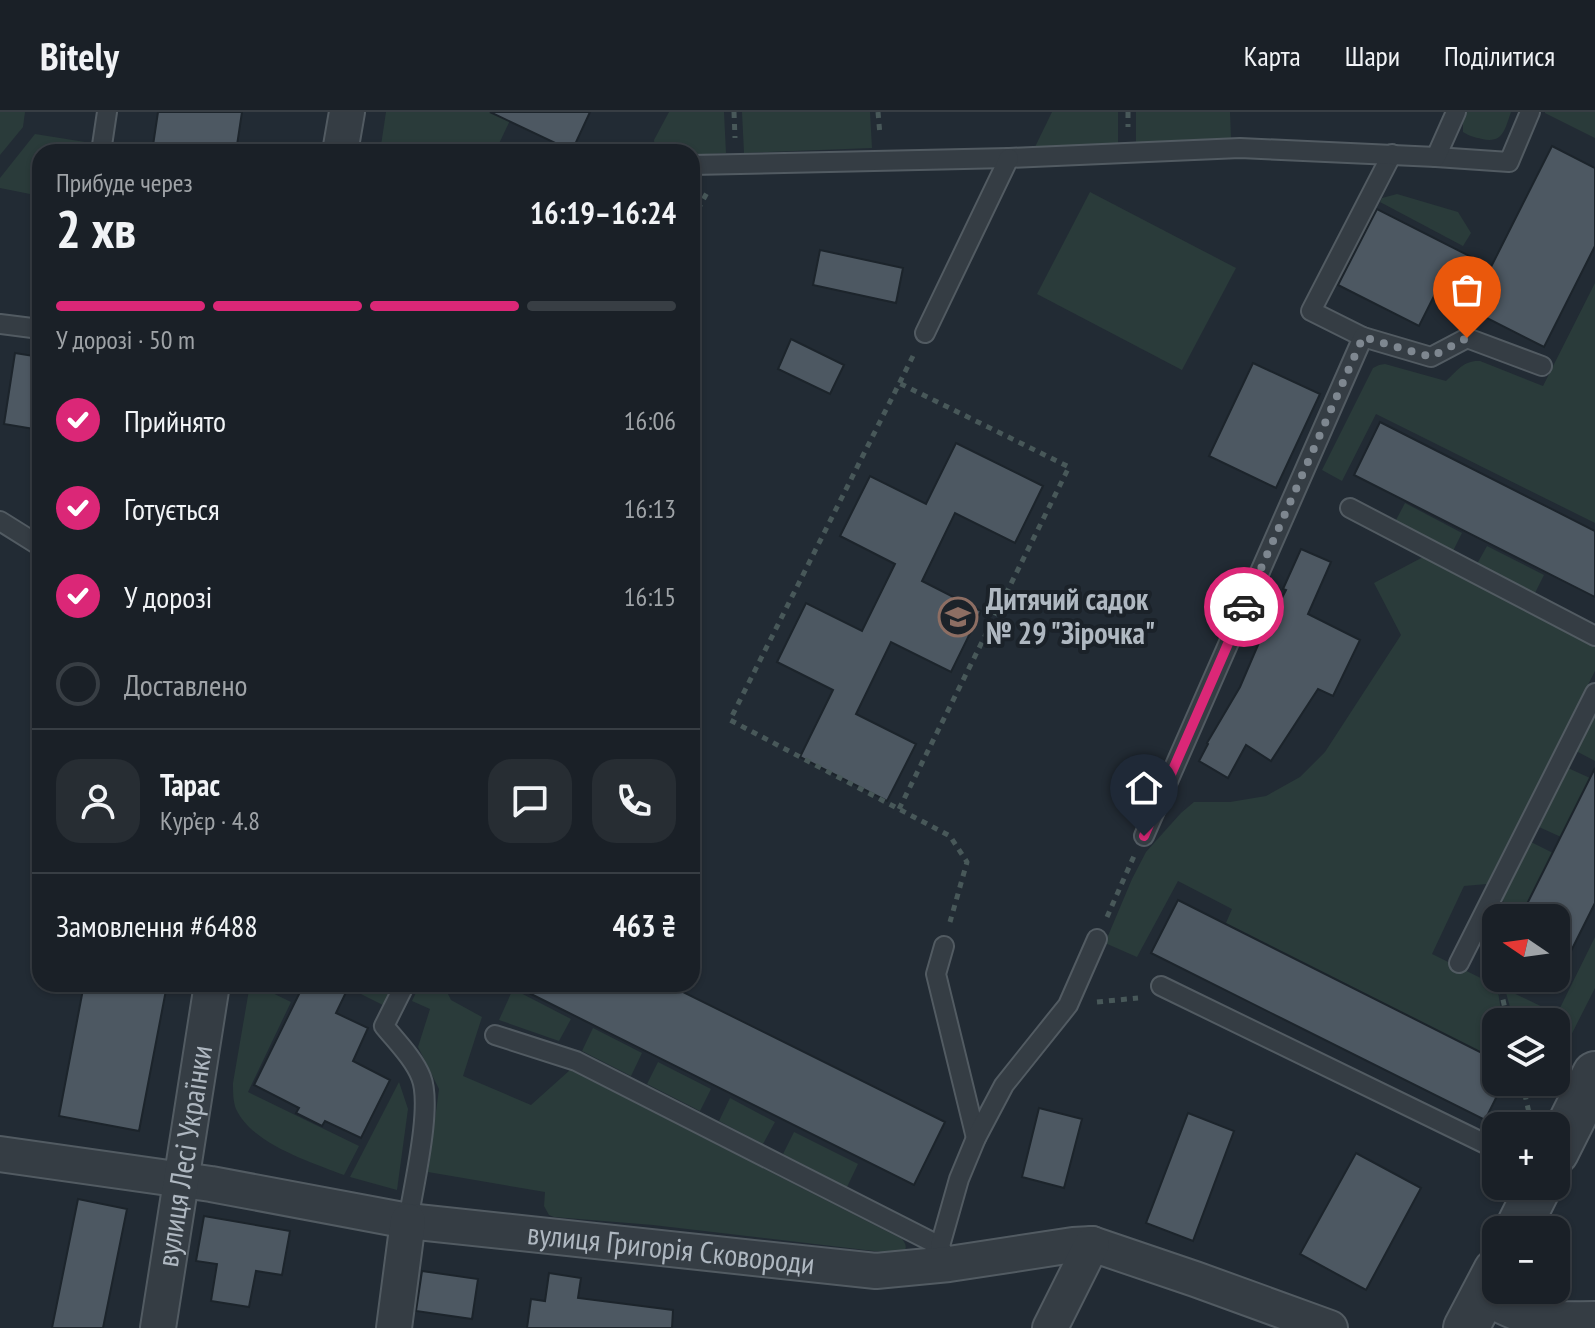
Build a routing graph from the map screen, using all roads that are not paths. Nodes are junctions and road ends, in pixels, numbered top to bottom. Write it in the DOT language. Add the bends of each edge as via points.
graph roads {
  1 [pos="107,112"];
  2 [pos="347,112"];
  3 [pos="1456,112"];
  4 [pos="1530,112"];
  5 [pos="102,144"];
  6 [pos="341,144"];
  7 [pos="1392,154"];
  8 [pos="1436,157"];
  9 [pos="1009,158"];
  10 [pos="700,165"];
  11 [pos="0,324"];
  12 [pos="32,328"];
  13 [pos="925,333"];
  14 [pos="1363,337"];
  15 [pos="1542,366"];
  16 [pos="1350,508"];
  17 [pos="0,521"];
  18 [pos="32,541"];
  19 [pos="1595,636"];
  20 [pos="1595,693"];
  21 [pos="1144,836"];
  22 [pos="1097,939"];
  23 [pos="944,946"];
  24 [pos="1459,963"];
  25 [pos="1161,986"];
  26 [pos="211,992"];
  27 [pos="401,992"];
  28 [pos="495,1035"];
  29 [pos="1595,1074"];
  30 [pos="1570,1124"];
  31 [pos="976,1138"];
  32 [pos="1482,1142"];
  33 [pos="0,1154"];
  34 [pos="180,1180"];
  35 [pos="408,1221"];
  36 [pos="1092,1244"];
  37 [pos="944,1255"];
  38 [pos="1496,1304"];
  39 [pos="1595,1319"];
  40 [pos="158,1328"];
  41 [pos="394,1328"];
  42 [pos="1050,1328"];
  43 [pos="1330,1328"];
  1 -- 5 [label="lane"];
  2 -- 6 [label="street"];
  3 -- 8 [label="lane"];
  4 -- 8 [label="lane" via="1509,162"];
  7 -- 8 [label="lane"];
  7 -- 9 [label="lane" via="1240,148"];
  7 -- 14 [label="lane" via="1311,311"];
  9 -- 10 [label="lane"];
  9 -- 13 [label="lane"];
  11 -- 12 [label="lane"];
  14 -- 15 [label="lane" via="1431,357 1467,338"];
  14 -- 21 [label="lane"];
  16 -- 19 [label="lane"];
  17 -- 18 [label="lane"];
  20 -- 24 [label="lane"];
  22 -- 31 [label="lane" via="1068,1005 1004,1085"];
  23 -- 31 [label="lane" via="936,974"];
  25 -- 32 [label="lane"];
  26 -- 34 [label="street, вулиця Лесі Українки"];
  27 -- 35 [label="lane" via="384,1026 421,1077 426,1102"];
  28 -- 37 [label="lane" via="576,1061"];
  29 -- 30 [label="street"];
  31 -- 37 [label="lane" via="959,1179"];
  33 -- 34 [label="street, вулиця Григорія Сковороди"];
  34 -- 35 [label="street, вулиця Григорія Сковороди"];
  34 -- 40 [label="street, вулиця Лесі Українки"];
  35 -- 37 [label="street, вулиця Григорія Сковороди" via="876,1271"];
  35 -- 41 [label="street"];
  36 -- 37 [label="street, вулиця Григорія Сковороди"];
  36 -- 42 [label="street"];
  36 -- 43 [label="street, вулиця Григорія Сковороди"];
  38 -- 39 [label="street" via="1527,1316"];
}
